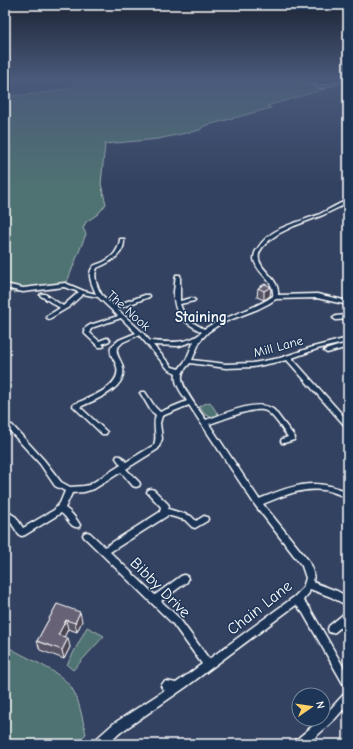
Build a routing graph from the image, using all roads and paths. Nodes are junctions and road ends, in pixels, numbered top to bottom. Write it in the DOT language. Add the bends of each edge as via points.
graph roads {
  1 [pos="348,201"];
  2 [pos="122,240"];
  3 [pos="178,276"];
  4 [pos="5,286"];
  5 [pos="82,292"];
  6 [pos="43,295"];
  7 [pos="133,295"];
  8 [pos="100,296"];
  9 [pos="147,296"];
  10 [pos="275,297"];
  11 [pos="138,300"];
  12 [pos="192,300"];
  13 [pos="177,303"];
  14 [pos="348,303"];
  15 [pos="63,308"];
  16 [pos="115,308"];
  17 [pos="122,316"];
  18 [pos="49,317"];
  19 [pos="348,317"];
  20 [pos="336,318"];
  21 [pos="205,332"];
  22 [pos="140,333"];
  23 [pos="200,337"];
  24 [pos="107,340"];
  25 [pos="348,340"];
  26 [pos="150,344"];
  27 [pos="348,345"];
  28 [pos="335,349"];
  29 [pos="327,351"];
  30 [pos="340,355"];
  31 [pos="288,357"];
  32 [pos="188,361"];
  33 [pos="180,372"];
  34 [pos="148,395"];
  35 [pos="190,402"];
  36 [pos="159,415"];
  37 [pos="206,423"];
  38 [pos="348,425"];
  39 [pos="104,432"];
  40 [pos="5,434"];
  41 [pos="284,441"];
  42 [pos="119,458"];
  43 [pos="124,467"];
  44 [pos="136,484"];
  45 [pos="69,490"];
  46 [pos="151,492"];
  47 [pos="348,495"];
  48 [pos="258,503"];
  49 [pos="60,509"];
  50 [pos="165,511"];
  51 [pos="5,513"];
  52 [pos="204,519"];
  53 [pos="76,525"];
  54 [pos="87,535"];
  55 [pos="104,552"];
  56 [pos="184,579"];
  57 [pos="308,584"];
  58 [pos="156,600"];
  59 [pos="297,600"];
  60 [pos="348,602"];
  61 [pos="348,616"];
  62 [pos="332,629"];
  63 [pos="208,666"];
  64 [pos="348,684"];
  65 [pos="166,686"];
  66 [pos="177,688"];
  67 [pos="348,696"];
  68 [pos="99,744"];
  69 [pos="300,744"];
  1 -- 10 [label="street" via="267,239 257,255 257,261 274,285"];
  2 -- 8 [label="street" via="117,255 95,267 93,272 93,280"];
  3 -- 13 [label="street"];
  4 -- 5 [label="street, The Nook" via="23,290 62,285"];
  5 -- 8 [label="street, The Nook"];
  5 -- 15 [label="street"];
  6 -- 15 [label="street"];
  7 -- 11 [label="street"];
  8 -- 16 [label="street, The Nook"];
  9 -- 11 [label="street"];
  10 -- 14 [label="street" via="317,296"];
  10 -- 21 [label="street"];
  11 -- 16 [label="street"];
  12 -- 13 [label="street"];
  13 -- 21 [label="street" via="183,317"];
  15 -- 18 [label="street"];
  16 -- 17 [label="street, The Nook"];
  17 -- 22 [label="street, The Nook"];
  17 -- 24 [label="street" via="87,329 87,333 99,345"];
  19 -- 20 [label="street"];
  21 -- 23 [label="street"];
  22 -- 26 [label="street, The Nook"];
  22 -- 39 [label="street" via="121,340 114,347 112,354 121,369 114,386 74,404"];
  23 -- 26 [label="street" via="178,344"];
  23 -- 32 [label="street"];
  25 -- 31 [label="street, Mill Lane"];
  26 -- 33 [label="street, The Nook" via="170,368"];
  27 -- 28 [label="street"];
  28 -- 29 [label="street"];
  28 -- 30 [label="street"];
  31 -- 32 [label="street, Mill Lane" via="267,363 240,366"];
  31 -- 38 [label="street"];
  32 -- 33 [label="street"];
  33 -- 35 [label="street, Chain Lane" via="180,384"];
  34 -- 36 [label="street" via="153,409"];
  35 -- 36 [label="street"];
  35 -- 37 [label="street, Chain Lane"];
  36 -- 43 [label="street" via="159,444"];
  37 -- 41 [label="street" via="261,407 269,410 292,438"];
  37 -- 48 [label="street, Chain Lane"];
  40 -- 45 [label="street" via="11,429 42,462 58,484"];
  42 -- 43 [label="street"];
  43 -- 44 [label="street"];
  43 -- 45 [label="street" via="91,487"];
  45 -- 49 [label="street"];
  46 -- 50 [label="street" via="163,504"];
  47 -- 48 [label="street" via="313,485 287,490"];
  48 -- 57 [label="street, Chain Lane" via="305,563 310,573"];
  49 -- 51 [label="street" via="22,533 13,518"];
  49 -- 53 [label="street" via="67,513"];
  50 -- 52 [label="street" via="188,518 195,525"];
  50 -- 55 [label="street" via="163,516"];
  54 -- 55 [label="street, Bibby Drive"];
  55 -- 58 [label="street, Bibby Drive"];
  56 -- 58 [label="street"];
  57 -- 59 [label="street, Chain Lane"];
  57 -- 60 [label="street" via="338,594"];
  58 -- 63 [label="street, Bibby Drive" via="186,633"];
  59 -- 63 [label="street, Chain Lane"];
  59 -- 64 [label="street" via="306,610"];
  61 -- 62 [label="street"];
  63 -- 66 [label="street, Chain Lane"];
  65 -- 66 [label="street"];
  66 -- 68 [label="street, Chain Lane"];
  67 -- 69 [label="street" via="332,715"];
}
